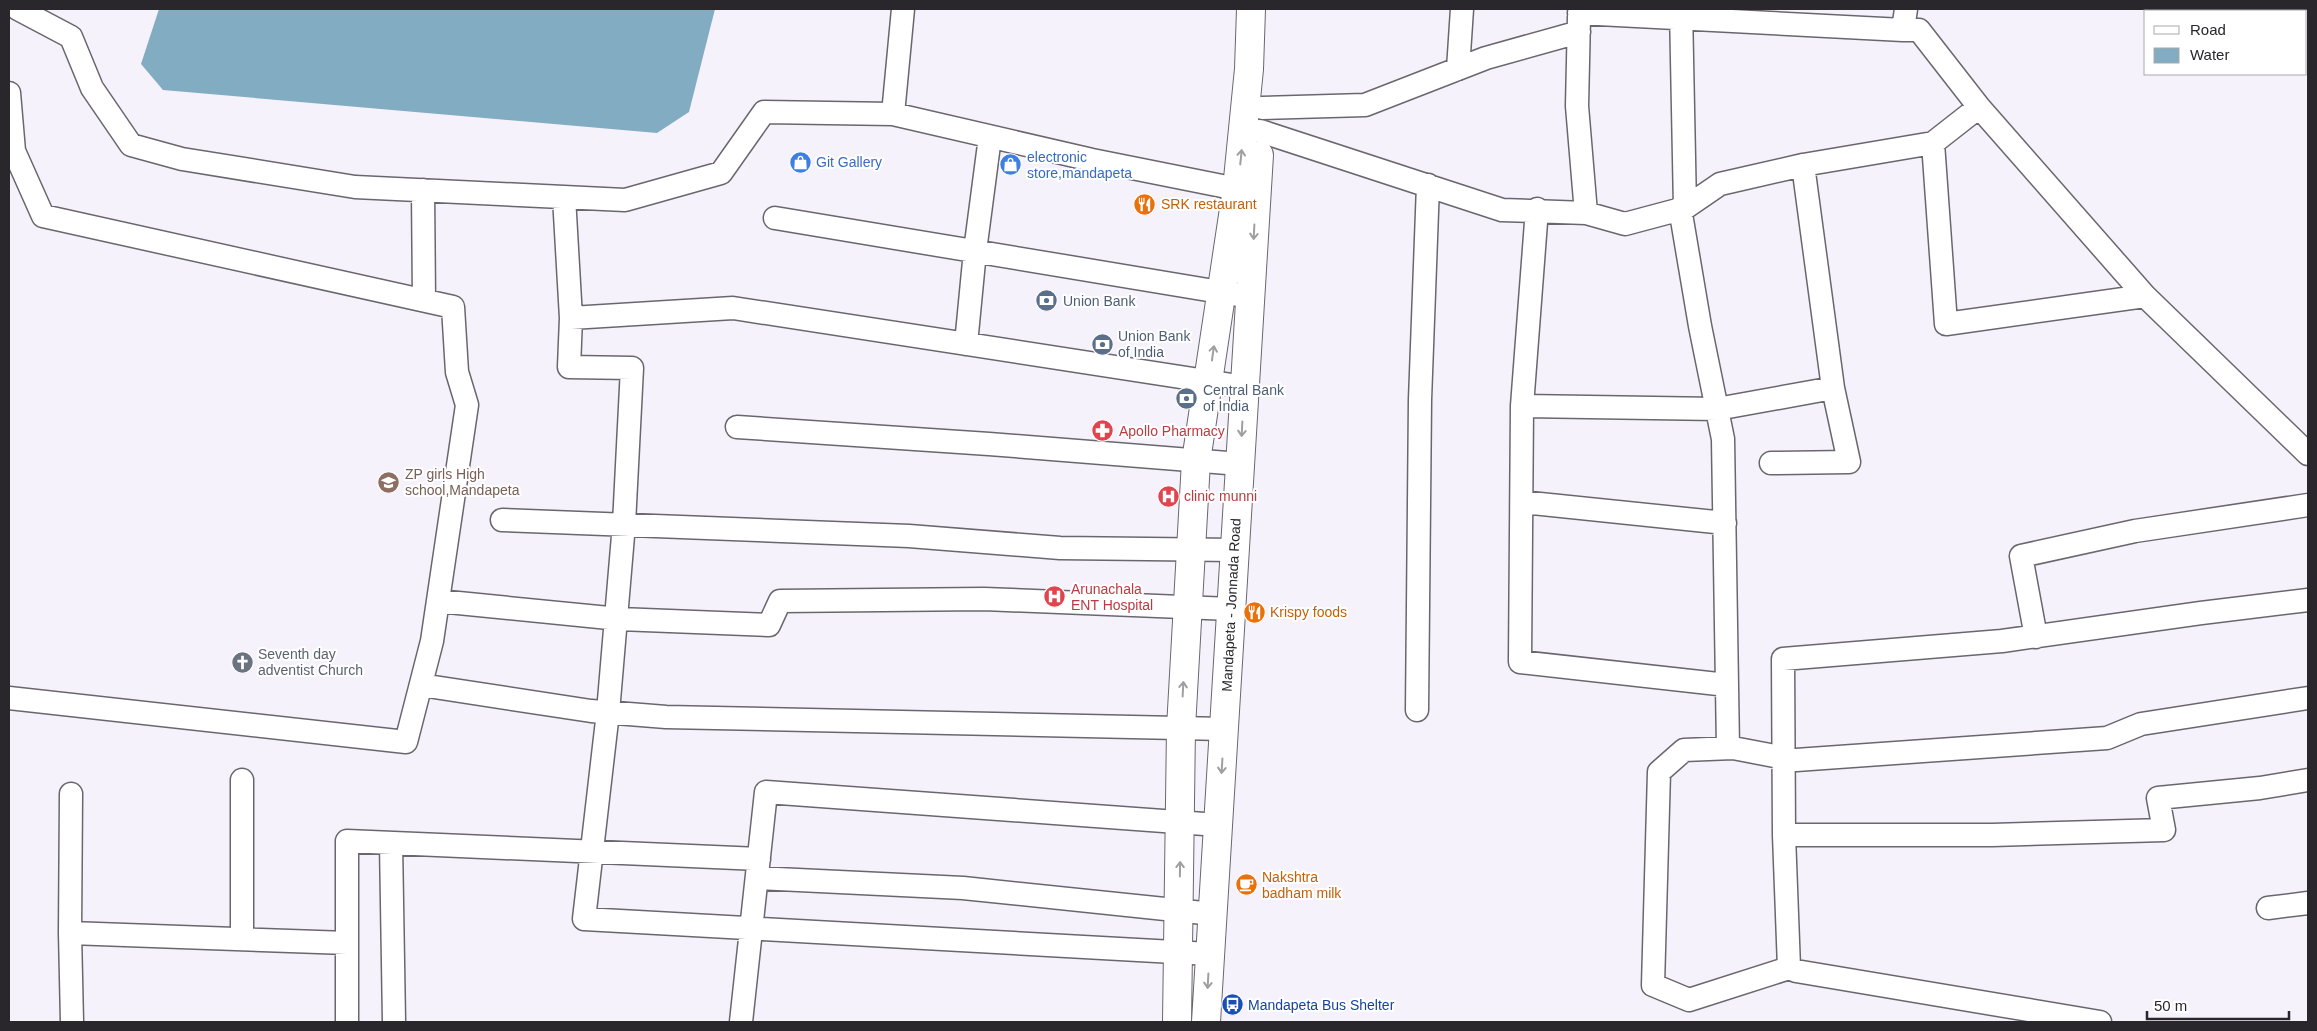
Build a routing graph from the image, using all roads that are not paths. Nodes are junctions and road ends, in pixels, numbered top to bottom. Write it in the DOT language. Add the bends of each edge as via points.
graph roads {
  1 [pos="18,9"];
  2 [pos="903,9"];
  3 [pos="1251,9"];
  4 [pos="1266,9"];
  5 [pos="1462,9"];
  6 [pos="1681,14"];
  7 [pos="1788,17"];
  8 [pos="1579,18"];
  9 [pos="1905,19"];
  10 [pos="1458,69"];
  11 [pos="9,93"];
  12 [pos="1979,107"];
  13 [pos="892,114"];
  14 [pos="1261,119"];
  15 [pos="990,137"];
  16 [pos="1932,143"];
  17 [pos="11,151"];
  18 [pos="1803,165"];
  19 [pos="1428,185"];
  20 [pos="423,190"];
  21 [pos="1247,190"];
  22 [pos="564,197"];
  23 [pos="1682,208"];
  24 [pos="1537,209"];
  25 [pos="1586,213"];
  26 [pos="775,218"];
  27 [pos="974,251"];
  28 [pos="1221,292"];
  29 [pos="2145,296"];
  30 [pos="1250,297"];
  31 [pos="424,300"];
  32 [pos="571,318"];
  33 [pos="966,344"];
  34 [pos="1209,381"];
  35 [pos="1245,387"];
  36 [pos="1833,388"];
  37 [pos="1522,406"];
  38 [pos="1717,409"];
  39 [pos="737,427"];
  40 [pos="2308,454"];
  41 [pos="1196,461"];
  42 [pos="1771,463"];
  43 [pos="1240,464"];
  44 [pos="1522,502"];
  45 [pos="2308,505"];
  46 [pos="502,520"];
  47 [pos="1725,523"];
  48 [pos="624,524"];
  49 [pos="1191,550"];
  50 [pos="1235,550"];
  51 [pos="2308,600"];
  52 [pos="438,601"];
  53 [pos="1186,607"];
  54 [pos="1231,609"];
  55 [pos="616,618"];
  56 [pos="2036,637"];
  57 [pos="421,685"];
  58 [pos="1727,685"];
  59 [pos="9,698"];
  60 [pos="2308,698"];
  61 [pos="1417,710"];
  62 [pos="608,712"];
  63 [pos="1181,728"];
  64 [pos="1224,729"];
  65 [pos="1728,748"];
  66 [pos="1785,758"];
  67 [pos="242,780"];
  68 [pos="2308,780"];
  69 [pos="71,794"];
  70 [pos="1181,822"];
  71 [pos="1218,825"];
  72 [pos="1784,835"];
  73 [pos="392,843"];
  74 [pos="592,850"];
  75 [pos="758,868"];
  76 [pos="2308,902"];
  77 [pos="2268,908"];
  78 [pos="1180,910"];
  79 [pos="1213,914"];
  80 [pos="751,928"];
  81 [pos="70,933"];
  82 [pos="242,939"];
  83 [pos="347,943"];
  84 [pos="1178,952"];
  85 [pos="1210,954"];
  86 [pos="1788,968"];
  87 [pos="72,1022"];
  88 [pos="347,1022"];
  89 [pos="394,1022"];
  90 [pos="741,1022"];
  91 [pos="1177,1022"];
  92 [pos="1206,1022"];
  93 [pos="2100,1022"];
  1 -- 20 [label="street" via="71,37 92,88 131,145 182,159 355,187"];
  2 -- 13 [label="street"];
  21 -- 3 [label="main road, one-way"];
  4 -- 14 [label="main road, Mandapeta - Jonnada Road"];
  5 -- 10 [label="street"];
  6 -- 7 [label="street"];
  6 -- 8 [label="street"];
  6 -- 23 [label="street"];
  7 -- 9 [label="street"];
  8 -- 10 [label="street"];
  8 -- 25 [label="street" via="1577,106"];
  9 -- 12 [label="street" via="1919,30"];
  10 -- 14 [label="street" via="1364,105"];
  11 -- 17 [label="street"];
  12 -- 16 [label="street"];
  12 -- 29 [label="street"];
  13 -- 15 [label="street"];
  13 -- 22 [label="street" via="764,112 721,173 626,200"];
  14 -- 19 [label="street"];
  14 -- 21 [label="main road, Mandapeta - Jonnada Road"];
  15 -- 21 [label="street"];
  15 -- 27 [label="street"];
  16 -- 18 [label="street"];
  16 -- 29 [label="street" via="1946,324"];
  17 -- 31 [label="street" via="43,216"];
  18 -- 23 [label="street" via="1720,184"];
  18 -- 36 [label="street"];
  19 -- 24 [label="street" via="1502,210"];
  19 -- 61 [label="street" via="1420,400"];
  20 -- 22 [label="street"];
  20 -- 31 [label="street"];
  21 -- 28 [label="main road"];
  21 -- 30 [label="main road, Mandapeta - Jonnada Road, one-way"];
  22 -- 32 [label="street"];
  23 -- 25 [label="street" via="1626,224"];
  23 -- 38 [label="street"];
  24 -- 25 [label="street"];
  24 -- 37 [label="street"];
  26 -- 27 [label="street"];
  27 -- 28 [label="street"];
  27 -- 33 [label="street"];
  28 -- 30 [label="street"];
  34 -- 28 [label="main road, one-way"];
  29 -- 40 [label="street"];
  30 -- 35 [label="main road, Mandapeta - Jonnada Road"];
  31 -- 52 [label="street" via="453,307 457,372 467,405"];
  32 -- 33 [label="street" via="733,308"];
  32 -- 48 [label="street" via="569,367 632,368"];
  33 -- 34 [label="street"];
  34 -- 35 [label="street"];
  34 -- 41 [label="main road"];
  35 -- 43 [label="main road, Mandapeta - Jonnada Road, one-way"];
  36 -- 38 [label="street"];
  36 -- 42 [label="street" via="1849,462"];
  37 -- 38 [label="street"];
  37 -- 44 [label="street"];
  38 -- 47 [label="street" via="1723,439"];
  39 -- 41 [label="street"];
  41 -- 43 [label="street"];
  41 -- 49 [label="main road"];
  43 -- 50 [label="main road, Mandapeta - Jonnada Road"];
  44 -- 47 [label="street"];
  44 -- 58 [label="street" via="1520,662"];
  45 -- 56 [label="street" via="2135,531 2022,556"];
  46 -- 48 [label="street"];
  47 -- 58 [label="street"];
  48 -- 49 [label="street" via="909,536 1060,548"];
  48 -- 55 [label="street"];
  49 -- 50 [label="street"];
  49 -- 53 [label="main road"];
  50 -- 54 [label="main road, Mandapeta - Jonnada Road"];
  51 -- 56 [label="street"];
  52 -- 55 [label="street"];
  52 -- 57 [label="street"];
  53 -- 54 [label="street"];
  53 -- 55 [label="street" via="984,599 780,601 768,625"];
  63 -- 53 [label="main road, one-way"];
  54 -- 64 [label="main road, Mandapeta - Jonnada Road"];
  55 -- 62 [label="street"];
  56 -- 66 [label="street" via="1783,659"];
  57 -- 59 [label="street" via="406,742"];
  57 -- 62 [label="street"];
  58 -- 65 [label="street"];
  60 -- 66 [label="street" via="2141,724 2107,738 1796,760"];
  62 -- 63 [label="street" via="666,717"];
  62 -- 74 [label="street"];
  63 -- 64 [label="street"];
  63 -- 70 [label="main road"];
  64 -- 71 [label="main road, Mandapeta - Jonnada Road, one-way"];
  65 -- 66 [label="street"];
  65 -- 86 [label="street" via="1684,750 1659,772 1654,985 1689,1000"];
  66 -- 72 [label="street"];
  67 -- 82 [label="street"];
  68 -- 72 [label="street" via="2158,798 2164,830 1992,835"];
  69 -- 81 [label="street"];
  70 -- 71 [label="street"];
  70 -- 75 [label="street" via="766,792"];
  78 -- 70 [label="main road, one-way"];
  71 -- 79 [label="main road, Mandapeta - Jonnada Road"];
  72 -- 86 [label="street"];
  73 -- 74 [label="street"];
  73 -- 83 [label="street" via="347,841"];
  73 -- 89 [label="street"];
  74 -- 75 [label="street"];
  74 -- 80 [label="street" via="584,919"];
  75 -- 78 [label="street"];
  75 -- 80 [label="street"];
  76 -- 77 [label="street"];
  78 -- 79 [label="street"];
  78 -- 84 [label="main road"];
  79 -- 85 [label="main road, Mandapeta - Jonnada Road"];
  80 -- 84 [label="street"];
  80 -- 90 [label="street"];
  81 -- 82 [label="street"];
  81 -- 87 [label="street"];
  82 -- 83 [label="street"];
  83 -- 88 [label="street"];
  84 -- 85 [label="street"];
  84 -- 91 [label="main road"];
  85 -- 92 [label="main road, Mandapeta - Jonnada Road, one-way"];
  86 -- 93 [label="street"];
}
